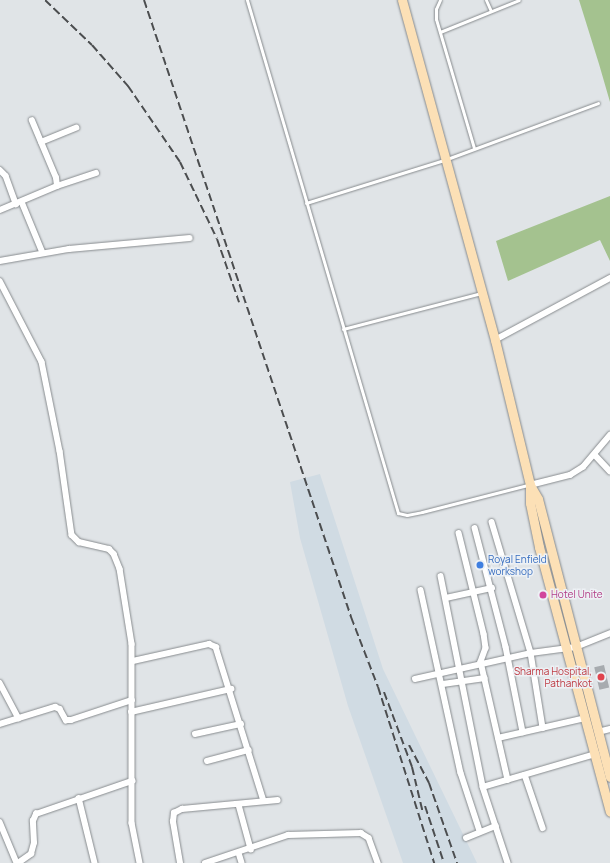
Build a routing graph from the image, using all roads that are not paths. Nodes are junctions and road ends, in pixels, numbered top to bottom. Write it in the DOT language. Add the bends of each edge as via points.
graph roads {
  1 [pos="247,0"];
  2 [pos="402,0"];
  3 [pos="440,0"];
  4 [pos="486,0"];
  5 [pos="504,0"];
  6 [pos="520,0"];
  7 [pos="506,5"];
  8 [pos="491,11"];
  9 [pos="440,32"];
  10 [pos="598,103"];
  11 [pos="32,121"];
  12 [pos="76,128"];
  13 [pos="41,142"];
  14 [pos="474,148"];
  15 [pos="447,159"];
  16 [pos="0,170"];
  17 [pos="96,173"];
  18 [pos="57,186"];
  19 [pos="19,203"];
  20 [pos="306,203"];
  21 [pos="0,210"];
  22 [pos="190,238"];
  23 [pos="43,253"];
  24 [pos="0,261"];
  25 [pos="610,278"];
  26 [pos="0,281"];
  27 [pos="482,293"];
  28 [pos="343,330"];
  29 [pos="495,340"];
  30 [pos="610,435"];
  31 [pos="595,455"];
  32 [pos="610,471"];
  33 [pos="530,485"];
  34 [pos="492,522"];
  35 [pos="475,528"];
  36 [pos="459,533"];
  37 [pos="441,576"];
  38 [pos="492,588"];
  39 [pos="421,590"];
  40 [pos="474,592"];
  41 [pos="446,598"];
  42 [pos="610,633"];
  43 [pos="566,646"];
  44 [pos="576,647"];
  45 [pos="531,654"];
  46 [pos="509,658"];
  47 [pos="133,661"];
  48 [pos="482,664"];
  49 [pos="459,670"];
  50 [pos="440,673"];
  51 [pos="486,678"];
  52 [pos="416,679"];
  53 [pos="462,682"];
  54 [pos="0,683"];
  55 [pos="443,684"];
  56 [pos="231,689"];
  57 [pos="132,700"];
  58 [pos="131,712"];
  59 [pos="19,718"];
  60 [pos="586,718"];
  61 [pos="0,724"];
  62 [pos="242,724"];
  63 [pos="543,728"];
  64 [pos="610,729"];
  65 [pos="523,732"];
  66 [pos="598,732"];
  67 [pos="195,734"];
  68 [pos="498,738"];
  69 [pos="249,750"];
  70 [pos="596,754"];
  71 [pos="207,761"];
  72 [pos="525,775"];
  73 [pos="610,777"];
  74 [pos="508,780"];
  75 [pos="132,781"];
  76 [pos="483,787"];
  77 [pos="78,798"];
  78 [pos="278,800"];
  79 [pos="264,801"];
  80 [pos="239,805"];
  81 [pos="610,812"];
  82 [pos="0,822"];
  83 [pos="496,826"];
  84 [pos="543,828"];
  85 [pos="480,831"];
  86 [pos="466,838"];
  87 [pos="251,849"];
  88 [pos="239,853"];
  89 [pos="17,863"];
  90 [pos="96,863"];
  91 [pos="140,863"];
  92 [pos="180,863"];
  93 [pos="205,863"];
  94 [pos="242,863"];
  95 [pos="378,863"];
  96 [pos="508,863"];
  1 -- 20 [label="lane"];
  2 -- 15 [label="main road"];
  3 -- 9 [label="lane" via="436,9"];
  4 -- 8 [label="lane"];
  5 -- 7 [label="lane"];
  6 -- 7 [label="lane"];
  7 -- 8 [label="lane"];
  8 -- 9 [label="lane"];
  9 -- 14 [label="lane"];
  10 -- 14 [label="lane"];
  11 -- 13 [label="street"];
  12 -- 13 [label="street"];
  13 -- 18 [label="street"];
  14 -- 15 [label="lane"];
  15 -- 20 [label="lane"];
  15 -- 27 [label="main road"];
  16 -- 19 [label="street" via="6,176"];
  17 -- 18 [label="street"];
  18 -- 19 [label="street"];
  19 -- 21 [label="street"];
  19 -- 23 [label="street"];
  20 -- 28 [label="lane"];
  22 -- 23 [label="street"];
  23 -- 24 [label="street"];
  25 -- 29 [label="street"];
  26 -- 47 [label="street" via="42,362 60,451 72,535 79,542 109,549 117,559 131,629"];
  27 -- 28 [label="lane"];
  27 -- 29 [label="main road"];
  28 -- 33 [label="lane" via="398,513 407,515 422,512"];
  29 -- 33 [label="main road"];
  30 -- 31 [label="street"];
  31 -- 32 [label="street"];
  31 -- 33 [label="street" via="570,475"];
  33 -- 43 [label="main road" via="530,503 536,532"];
  33 -- 44 [label="main road" via="538,499"];
  34 -- 45 [label="street"];
  35 -- 38 [label="street"];
  36 -- 40 [label="street"];
  37 -- 41 [label="street"];
  38 -- 40 [label="street"];
  38 -- 46 [label="street"];
  39 -- 50 [label="street"];
  40 -- 41 [label="street"];
  40 -- 48 [label="street" via="486,643"];
  41 -- 49 [label="street"];
  42 -- 44 [label="street"];
  43 -- 44 [label="street"];
  43 -- 45 [label="street"];
  43 -- 60 [label="main road"];
  44 -- 66 [label="main road"];
  45 -- 46 [label="street"];
  45 -- 63 [label="street"];
  46 -- 48 [label="street"];
  46 -- 65 [label="street"];
  47 -- 56 [label="street" via="213,644 220,651"];
  47 -- 57 [label="street"];
  48 -- 49 [label="street"];
  48 -- 51 [label="street"];
  49 -- 50 [label="street"];
  49 -- 53 [label="street"];
  50 -- 52 [label="street"];
  50 -- 55 [label="street"];
  51 -- 53 [label="street"];
  51 -- 68 [label="street"];
  53 -- 55 [label="street"];
  53 -- 76 [label="street"];
  54 -- 59 [label="street"];
  55 -- 85 [label="street" via="461,773"];
  56 -- 58 [label="street"];
  56 -- 62 [label="street"];
  57 -- 58 [label="street"];
  57 -- 59 [label="street" via="71,720 66,720 57,707"];
  58 -- 75 [label="street"];
  59 -- 61 [label="street"];
  60 -- 63 [label="street"];
  60 -- 70 [label="main road"];
  62 -- 67 [label="street"];
  62 -- 69 [label="street"];
  63 -- 65 [label="street"];
  64 -- 66 [label="street"];
  65 -- 68 [label="street"];
  66 -- 73 [label="main road"];
  68 -- 74 [label="street"];
  69 -- 71 [label="street"];
  69 -- 79 [label="street"];
  70 -- 72 [label="street"];
  70 -- 81 [label="main road"];
  72 -- 74 [label="street"];
  72 -- 84 [label="street"];
  74 -- 76 [label="street"];
  75 -- 77 [label="street"];
  75 -- 91 [label="street" via="132,823"];
  76 -- 83 [label="street"];
  77 -- 89 [label="street" via="34,817 33,849 27,859"];
  77 -- 90 [label="street"];
  78 -- 79 [label="street"];
  79 -- 80 [label="street"];
  80 -- 87 [label="street"];
  80 -- 92 [label="street" via="182,809 174,813 173,822"];
  82 -- 89 [label="street"];
  83 -- 85 [label="street"];
  83 -- 96 [label="street"];
  85 -- 86 [label="street"];
  87 -- 88 [label="street"];
  87 -- 95 [label="street" via="288,835 361,833 369,838"];
  88 -- 93 [label="street"];
  88 -- 94 [label="street"];
}
